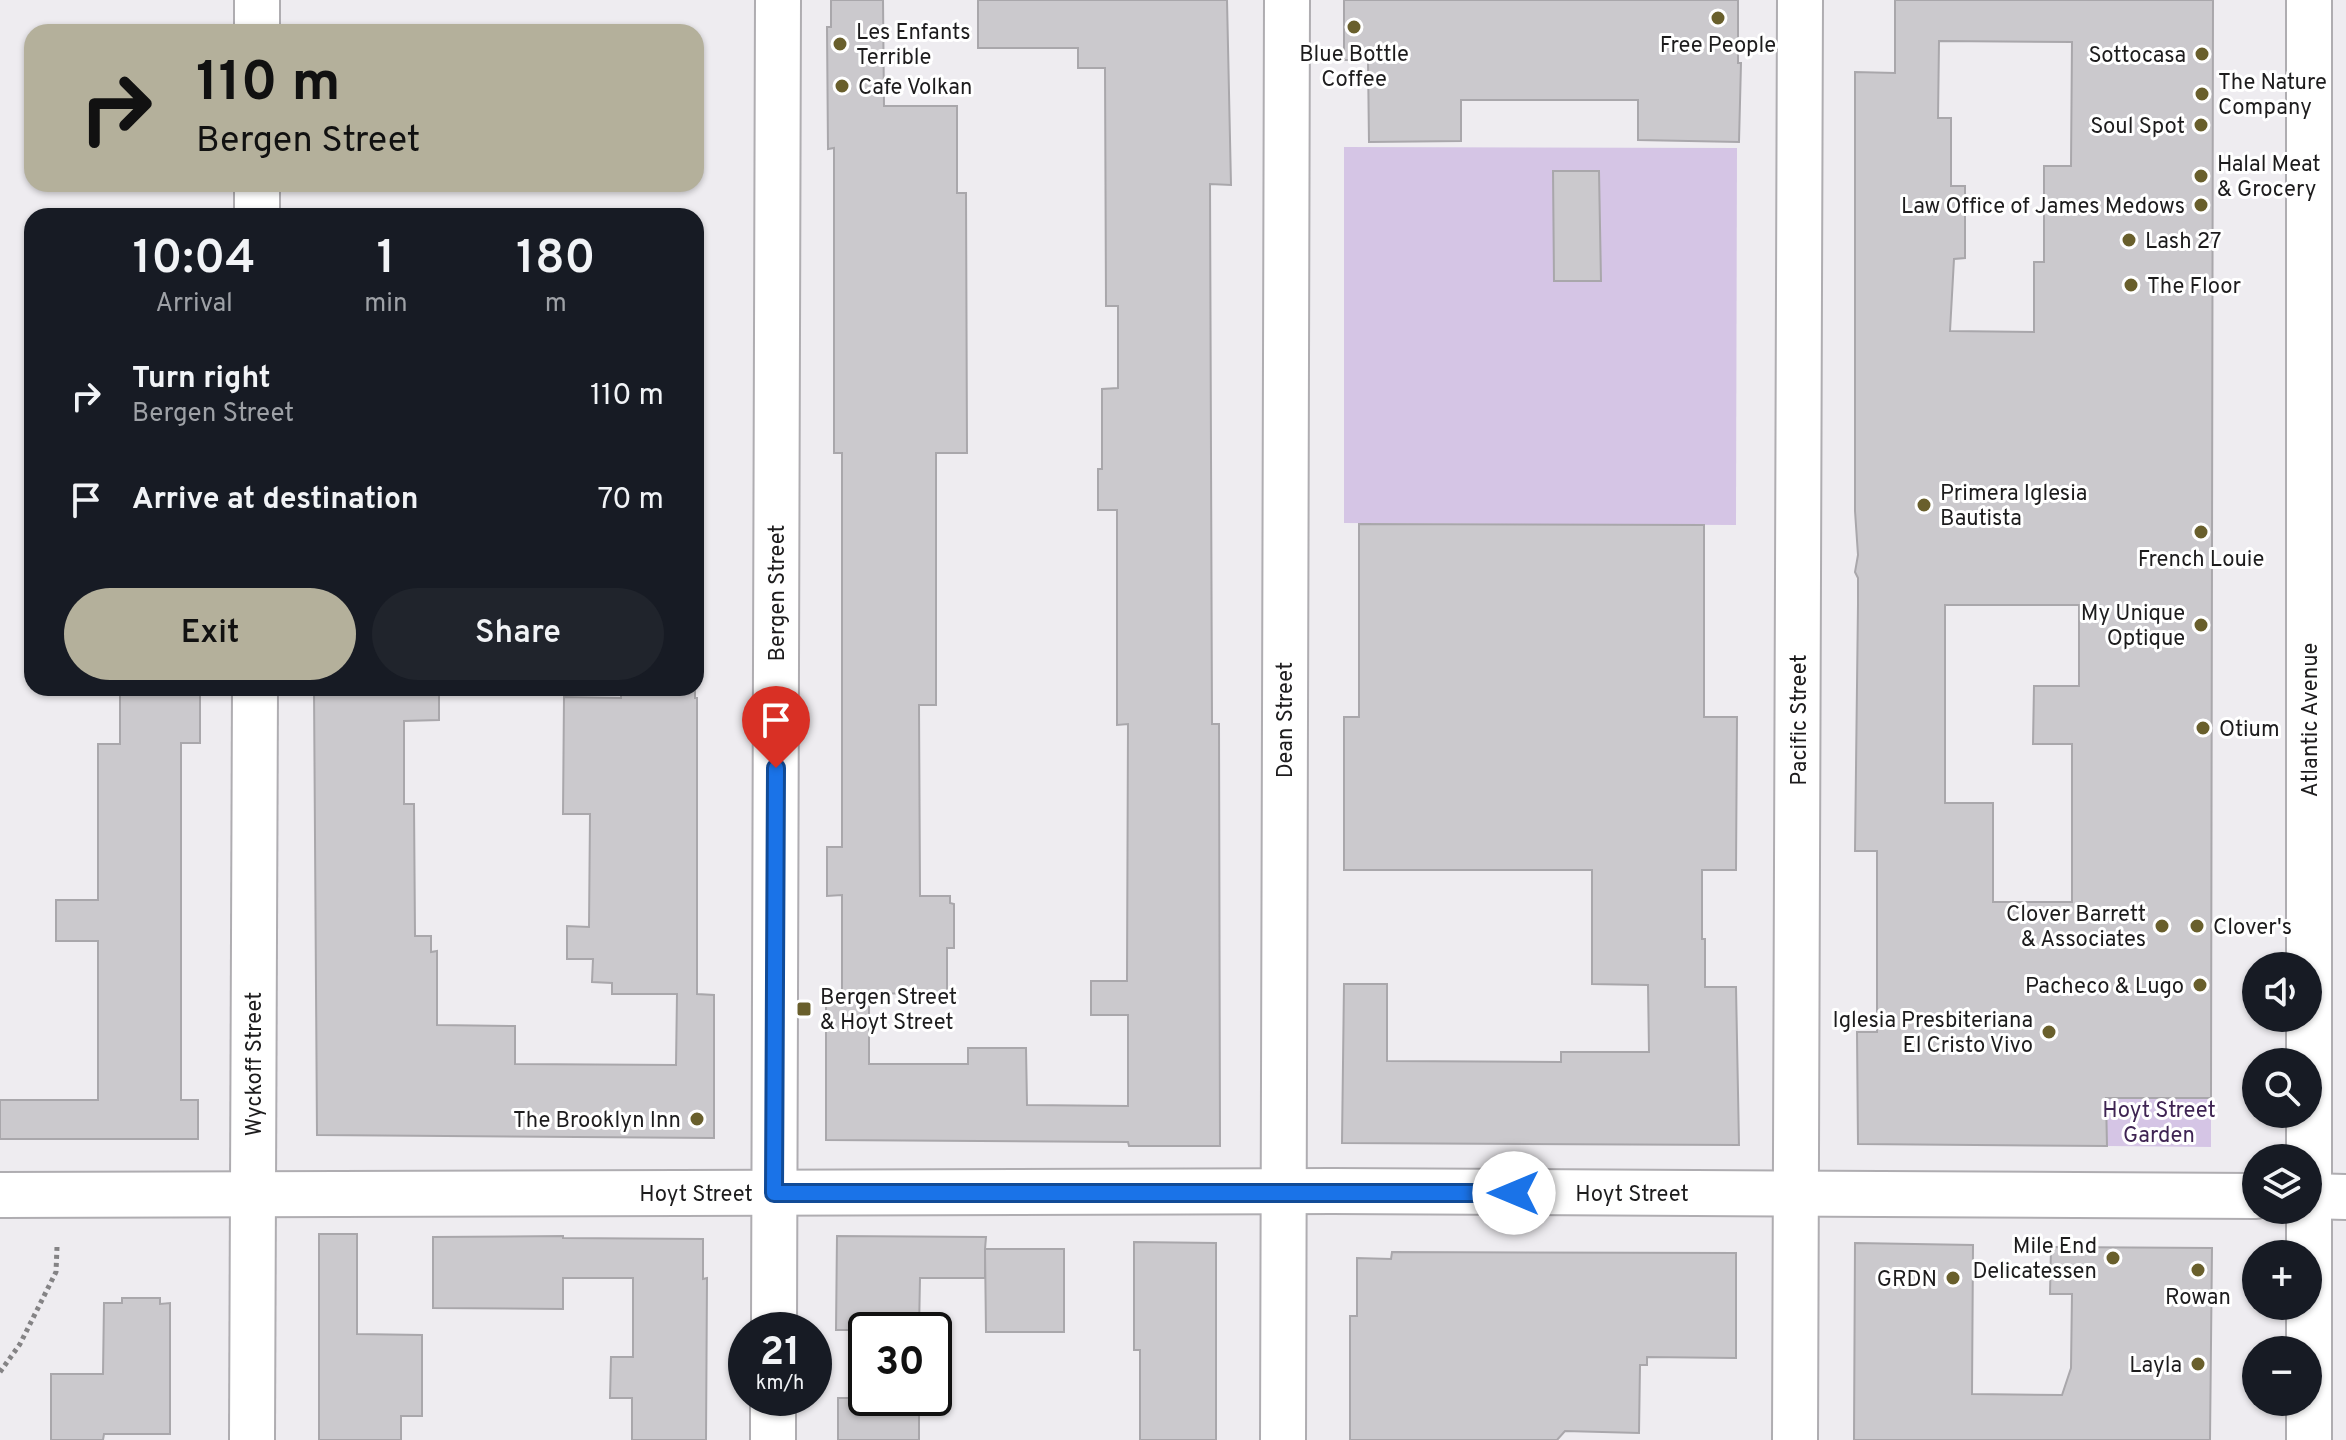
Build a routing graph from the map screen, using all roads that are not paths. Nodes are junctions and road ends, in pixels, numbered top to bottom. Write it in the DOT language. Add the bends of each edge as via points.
graph roads {
  1 [pos="257,0"];
  2 [pos="778,0"];
  3 [pos="1287,0"];
  4 [pos="1800,0"];
  5 [pos="2309,0"];
  6 [pos="257,24"];
  7 [pos="255,696"];
  8 [pos="2308,1144"];
  9 [pos="1283,1192"];
  10 [pos="253,1193"];
  11 [pos="774,1193"];
  12 [pos="1796,1194"];
  13 [pos="0,1195"];
  14 [pos="2242,1196"];
  15 [pos="2322,1196"];
  16 [pos="2346,1197"];
  17 [pos="2308,1224"];
  18 [pos="774,1312"];
  19 [pos="773,1416"];
  20 [pos="252,1440"];
  21 [pos="773,1440"];
  22 [pos="1283,1440"];
  23 [pos="1795,1440"];
  24 [pos="2309,1440"];
  1 -- 6 [label="street"];
  2 -- 11 [label="street, Bergen Street"];
  3 -- 9 [label="street, Dean Street"];
  4 -- 12 [label="street, Pacific Street"];
  5 -- 8 [label="street, Atlantic Avenue"];
  7 -- 10 [label="street, Wyckoff Street"];
  9 -- 11 [label="street, Hoyt Street"];
  9 -- 12 [label="street, Hoyt Street"];
  9 -- 22 [label="street, Dean Street"];
  10 -- 11 [label="street, Hoyt Street"];
  10 -- 13 [label="street, Hoyt Street"];
  10 -- 20 [label="street, Wyckoff Street"];
  11 -- 18 [label="street, Bergen Street"];
  12 -- 14 [label="street, Hoyt Street"];
  12 -- 23 [label="street, Pacific Street"];
  15 -- 16 [label="street"];
  17 -- 24 [label="street, Atlantic Avenue"];
  19 -- 21 [label="street"];
}
